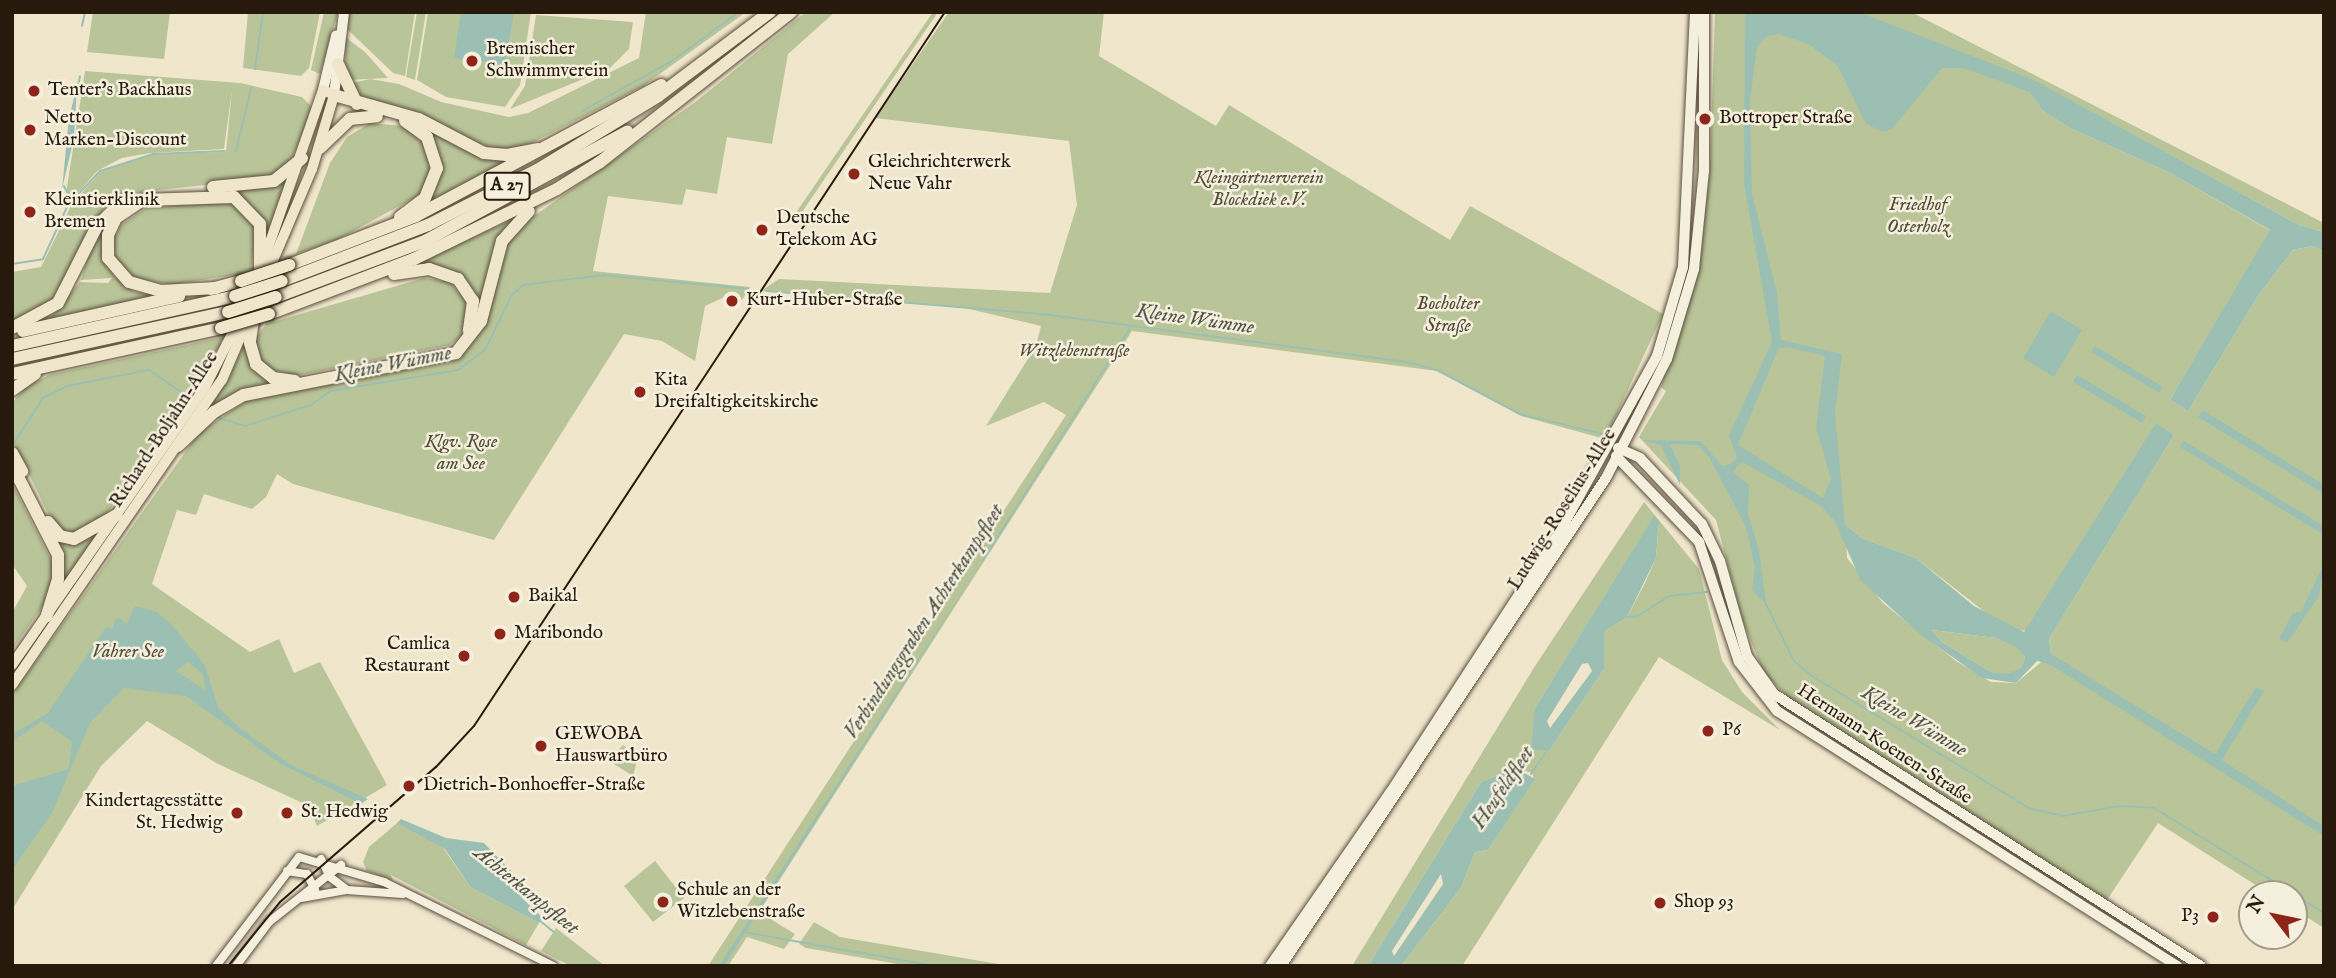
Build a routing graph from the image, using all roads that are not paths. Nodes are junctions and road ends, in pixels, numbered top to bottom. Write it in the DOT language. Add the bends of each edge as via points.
graph roads {
  1 [pos="344,12"];
  2 [pos="770,12"];
  3 [pos="791,12"];
  4 [pos="1695,12"];
  5 [pos="1704,12"];
  6 [pos="713,56"];
  7 [pos="338,64"];
  8 [pos="691,91"];
  9 [pos="326,94"];
  10 [pos="358,104"];
  11 [pos="597,121"];
  12 [pos="320,148"];
  13 [pos="302,158"];
  14 [pos="556,189"];
  15 [pos="370,235"];
  16 [pos="260,271"];
  17 [pos="216,288"];
  18 [pos="339,289"];
  19 [pos="254,313"];
  20 [pos="12,331"];
  21 [pos="12,346"];
  22 [pos="12,359"];
  23 [pos="50,366"];
  24 [pos="12,374"];
  25 [pos="12,390"];
  26 [pos="178,446"];
  27 [pos="1610,447"];
  28 [pos="1623,448"];
  29 [pos="12,453"];
  30 [pos="1617,459"];
  31 [pos="12,465"];
  32 [pos="117,515"];
  33 [pos="47,616"];
  34 [pos="12,665"];
  35 [pos="12,685"];
  36 [pos="321,859"];
  37 [pos="341,865"];
  38 [pos="287,871"];
  39 [pos="330,877"];
  40 [pos="315,890"];
  41 [pos="347,890"];
  42 [pos="406,894"];
  43 [pos="301,898"];
  44 [pos="216,966"];
  45 [pos="236,966"];
  46 [pos="553,966"];
  47 [pos="1270,966"];
  48 [pos="1281,966"];
  49 [pos="2178,966"];
  50 [pos="2201,966"];
  1 -- 7 [label="main road"];
  1 -- 9 [label="main road"];
  2 -- 6 [label="highway, A 27"];
  3 -- 8 [label="highway, A 27"];
  4 -- 27 [label="main road, Ludwig-Roselius-Allee" via="1692,164 1681,280 1668,331"];
  5 -- 28 [label="main road, Ludwig-Roselius-Allee" via="1704,171 1693,268 1678,332"];
  6 -- 11 [label="highway"];
  6 -- 21 [label="highway, A 27, bridge" via="537,170 428,225 235,296"];
  7 -- 9 [label="main road"];
  7 -- 10 [label="highway"];
  8 -- 14 [label="highway"];
  8 -- 22 [label="highway, A 27, bridge" via="486,211 358,269 228,312"];
  9 -- 10 [label="highway"];
  9 -- 12 [label="main road, Richard-Boljahn-Allee"];
  9 -- 13 [label="main road, Richard-Boljahn-Allee"];
  10 -- 11 [label="highway" via="419,119 469,147 499,155 545,146"];
  11 -- 15 [label="highway"];
  12 -- 15 [label="highway" via="345,122 364,115 407,121 430,142 437,168 429,192"];
  12 -- 19 [label="main road, Richard-Boljahn-Allee"];
  13 -- 16 [label="main road, Richard-Boljahn-Allee"];
  13 -- 20 [label="highway" via="269,183 124,201 97,226 64,297"];
  14 -- 18 [label="highway" via="498,222"];
  14 -- 26 [label="highway" via="506,234 481,321 456,353 244,395 214,412"];
  15 -- 17 [label="highway, bridge"];
  16 -- 17 [label="highway" via="260,224 234,197 143,200 116,218 108,235 108,258 129,282 161,291"];
  16 -- 32 [label="main road, Richard-Boljahn-Allee" via="204,389"];
  17 -- 20 [label="highway"];
  18 -- 19 [label="highway" via="415,270 447,272 471,295 472,325 458,345 442,354 290,381 268,375 254,359"];
  18 -- 23 [label="highway, bridge" via="221,328"];
  19 -- 26 [label="main road, Richard-Boljahn-Allee" via="222,380"];
  23 -- 24 [label="highway"];
  23 -- 25 [label="highway"];
  26 -- 35 [label="main road, Richard-Boljahn-Allee"];
  27 -- 28 [label="main road"];
  27 -- 30 [label="main road, Hermann-Koenen-Straße"];
  27 -- 47 [label="main road, Ludwig-Roselius-Allee" via="1391,793"];
  28 -- 30 [label="main road, Ludwig-Roselius-Allee"];
  28 -- 50 [label="main road, Hermann-Koenen-Straße" via="1702,524 1720,561 1747,656 1774,694"];
  29 -- 32 [label="highway" via="60,536 84,536"];
  30 -- 48 [label="main road, Ludwig-Roselius-Allee"];
  30 -- 49 [label="main road, Hermann-Koenen-Straße" via="1671,508 1699,542 1736,655 1777,711"];
  31 -- 33 [label="highway" via="58,555 58,579"];
  32 -- 33 [label="main road, Richard-Boljahn-Allee"];
  33 -- 34 [label="main road, Richard-Boljahn-Allee"];
  36 -- 37 [label="street"];
  36 -- 38 [label="street" via="299,857"];
  36 -- 39 [label="street"];
  37 -- 39 [label="street"];
  37 -- 42 [label="street"];
  38 -- 40 [label="street" via="307,874"];
  38 -- 44 [label="street"];
  39 -- 40 [label="street"];
  39 -- 41 [label="street"];
  40 -- 43 [label="street"];
  41 -- 42 [label="street"];
  41 -- 43 [label="street"];
  42 -- 46 [label="street"];
  43 -- 45 [label="street" via="269,922"];
}
